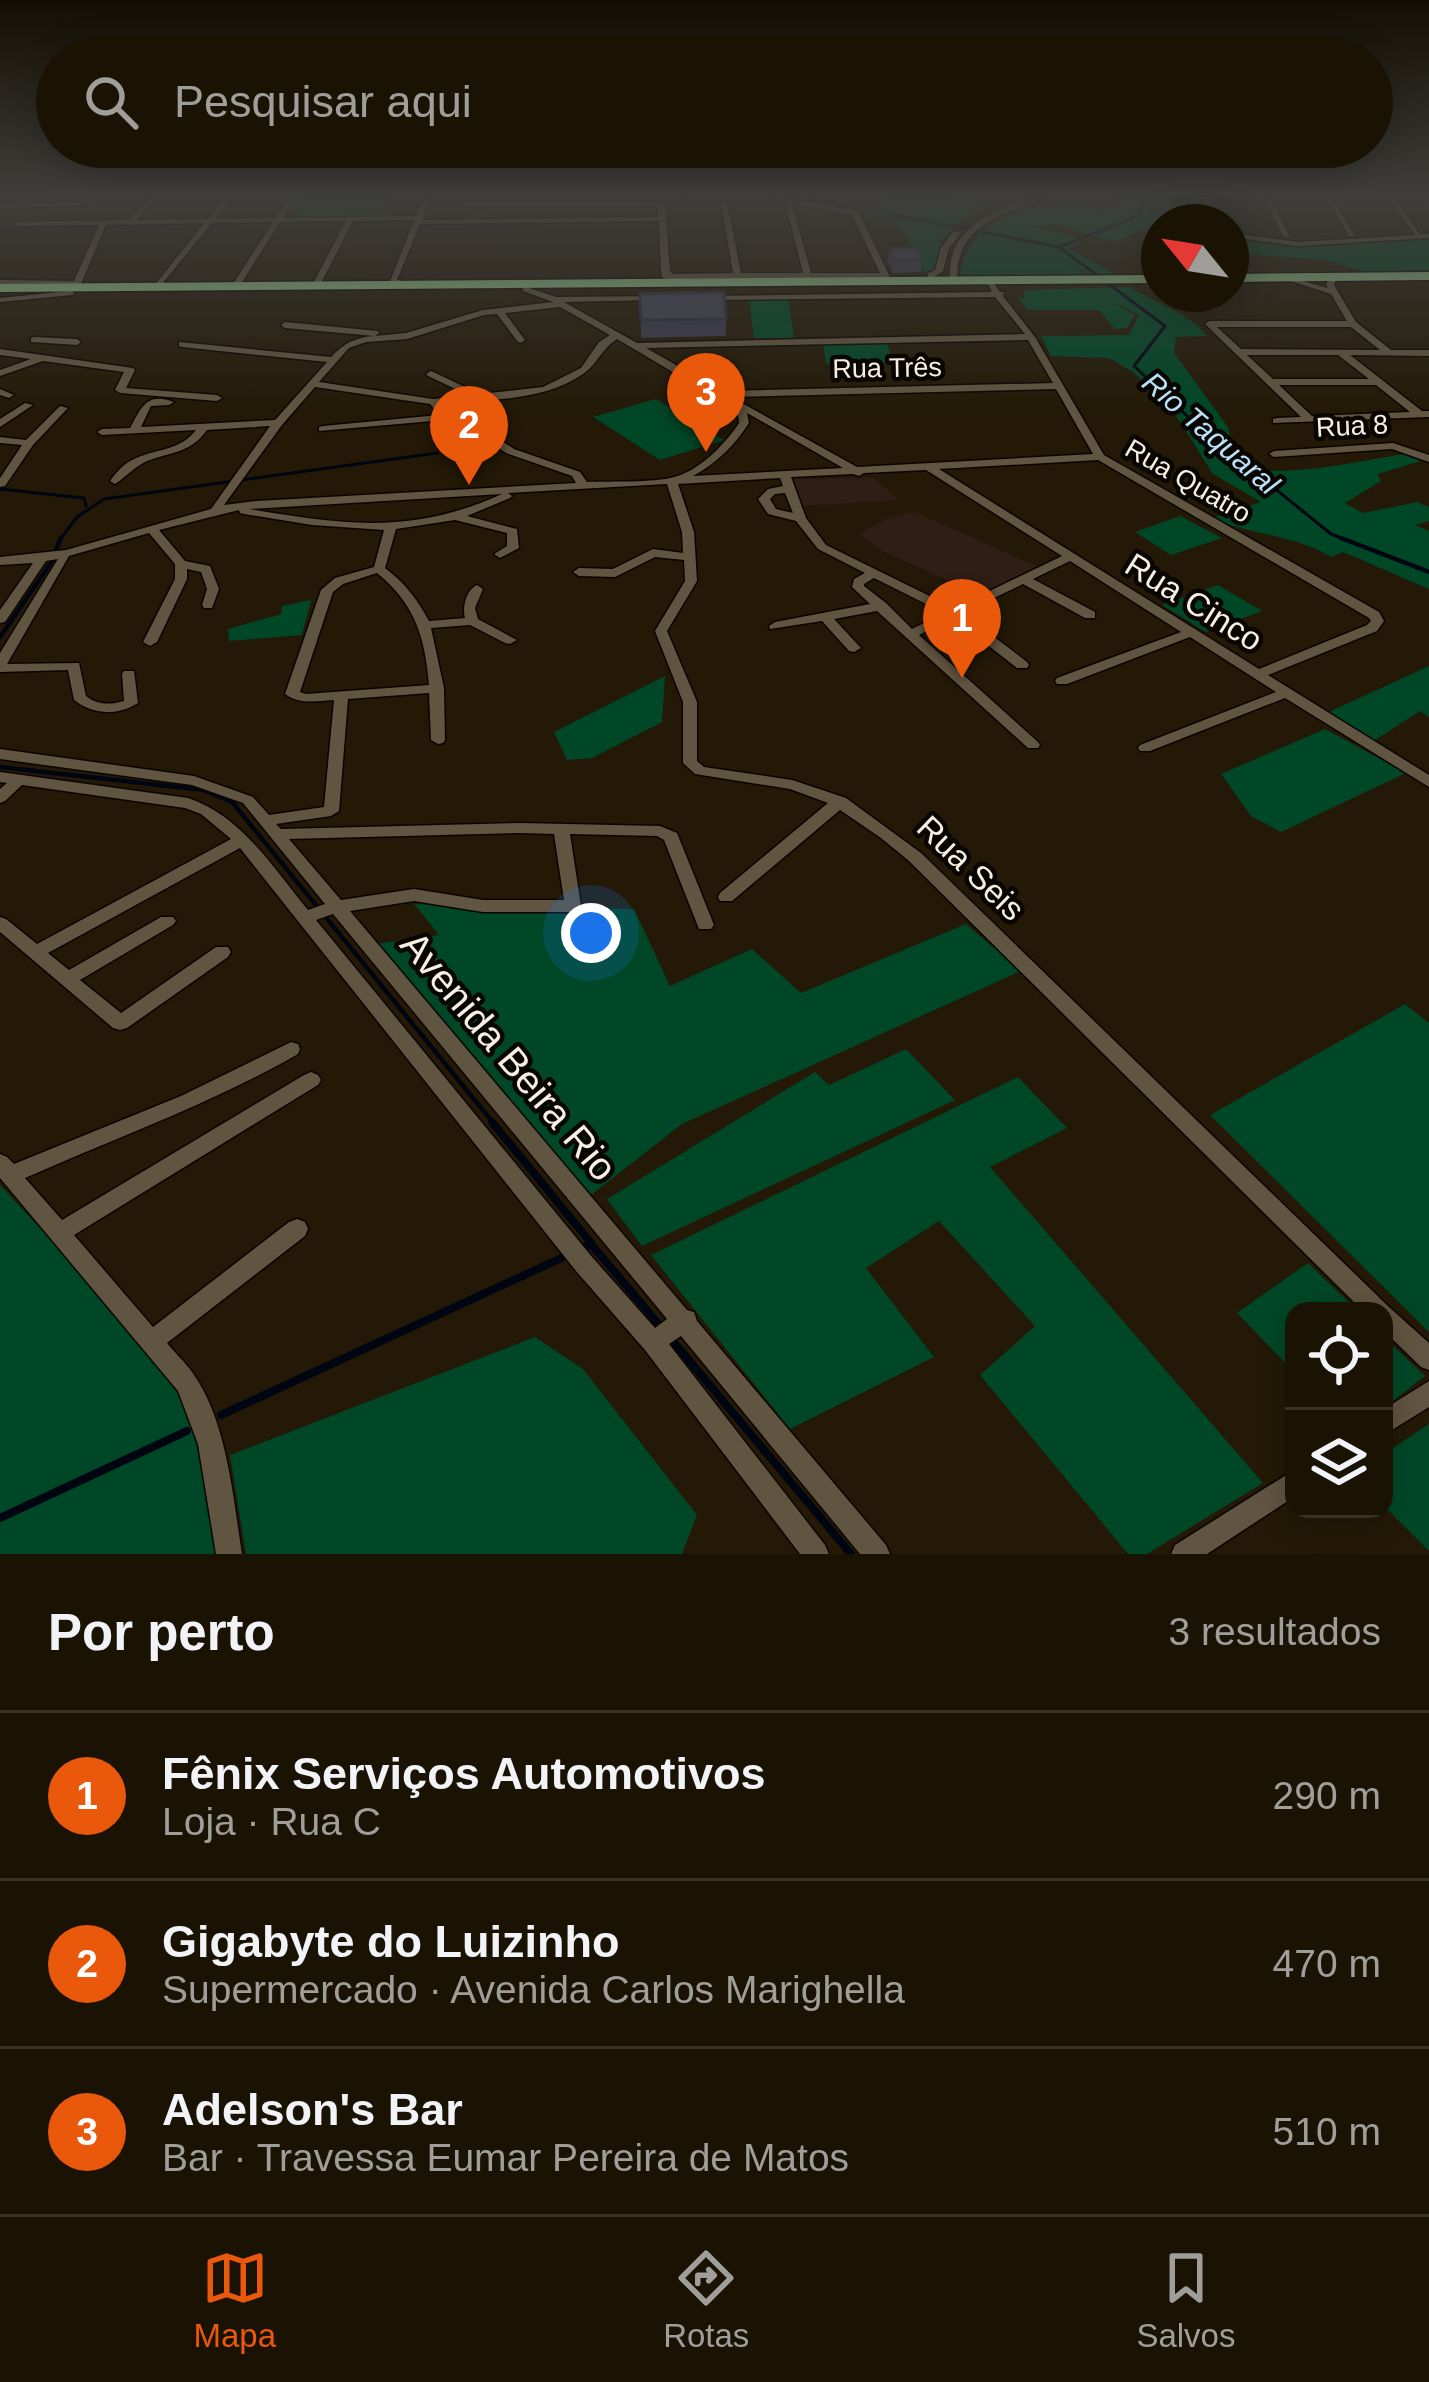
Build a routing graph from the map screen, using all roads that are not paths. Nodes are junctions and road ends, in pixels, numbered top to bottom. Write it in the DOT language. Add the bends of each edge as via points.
graph roads {
  1 [pos="83,269"];
  2 [pos="172,269"];
  3 [pos="247,269"];
  4 [pos="324,269"];
  5 [pos="399,269"];
  6 [pos="674,269"];
  7 [pos="735,269"];
  8 [pos="806,269"];
  9 [pos="881,269"];
  10 [pos="944,269"];
  11 [pos="946,269"];
  12 [pos="944,273"];
  13 [pos="736,275"];
  14 [pos="885,276"];
  15 [pos="809,278"];
  16 [pos="677,279"];
  17 [pos="1429,279"];
  18 [pos="1249,280"];
  19 [pos="1249,280"];
  20 [pos="1141,282"];
  21 [pos="646,284"];
  22 [pos="989,286"];
  23 [pos="235,287"];
  24 [pos="315,287"];
  25 [pos="862,287"];
  26 [pos="1334,287"];
  27 [pos="157,288"];
  28 [pos="576,288"];
  29 [pos="74,289"];
  30 [pos="526,289"];
  31 [pos="0,291"];
  32 [pos="676,298"];
  33 [pos="554,300"];
  34 [pos="499,311"];
  35 [pos="1353,324"];
  36 [pos="285,325"];
  37 [pos="616,335"];
  38 [pos="1031,337"];
  39 [pos="382,338"];
  40 [pos="520,340"];
  41 [pos="77,343"];
  42 [pos="182,344"];
  43 [pos="636,346"];
  44 [pos="0,352"];
  45 [pos="14,352"];
  46 [pos="1239,352"];
  47 [pos="1388,352"];
  48 [pos="1429,352"];
  49 [pos="1341,353"];
  50 [pos="1374,353"];
  51 [pos="43,357"];
  52 [pos="334,360"];
  53 [pos="0,373"];
  54 [pos="1368,373"];
  55 [pos="431,374"];
  56 [pos="1271,382"];
  57 [pos="1381,382"];
  58 [pos="314,384"];
  59 [pos="1058,386"];
  60 [pos="716,394"];
  61 [pos="479,397"];
  62 [pos="433,402"];
  63 [pos="28,405"];
  64 [pos="208,406"];
  65 [pos="63,408"];
  66 [pos="1424,414"];
  67 [pos="748,415"];
  68 [pos="448,417"];
  69 [pos="282,419"];
  70 [pos="1309,419"];
  71 [pos="1277,421"];
  72 [pos="198,423"];
  73 [pos="0,424"];
  74 [pos="138,425"];
  75 [pos="323,429"];
  76 [pos="102,432"];
  77 [pos="0,440"];
  78 [pos="29,443"];
  79 [pos="1274,454"];
  80 [pos="827,456"];
  81 [pos="1100,457"];
  82 [pos="1429,459"];
  83 [pos="930,468"];
  84 [pos="862,473"];
  85 [pos="703,474"];
  86 [pos="802,476"];
  87 [pos="673,480"];
  88 [pos="115,481"];
  89 [pos="582,483"];
  90 [pos="788,483"];
  91 [pos="1,484"];
  92 [pos="519,489"];
  93 [pos="220,508"];
  94 [pos="459,518"];
  95 [pos="800,518"];
  96 [pos="390,529"];
  97 [pos="153,530"];
  98 [pos="500,554"];
  99 [pos="1071,556"];
  100 [pos="686,557"];
  101 [pos="51,560"];
  102 [pos="0,561"];
  103 [pos="181,563"];
  104 [pos="379,569"];
  105 [pos="579,572"];
  106 [pos="875,573"];
  107 [pos="1024,580"];
  108 [pos="477,589"];
  109 [pos="208,604"];
  110 [pos="882,606"];
  111 [pos="957,615"];
  112 [pos="1090,615"];
  113 [pos="826,618"];
  114 [pos="0,620"];
  115 [pos="472,620"];
  116 [pos="427,625"];
  117 [pos="775,626"];
  118 [pos="1192,632"];
  119 [pos="913,633"];
  120 [pos="510,640"];
  121 [pos="150,642"];
  122 [pos="854,648"];
  123 [pos="1022,665"];
  124 [pos="0,666"];
  125 [pos="129,674"];
  126 [pos="1259,674"];
  127 [pos="1062,681"];
  128 [pos="437,688"];
  129 [pos="1287,692"];
  130 [pos="341,696"];
  131 [pos="438,740"];
  132 [pos="1033,745"];
  133 [pos="1145,748"];
  134 [pos="0,754"];
  135 [pos="9,779"];
  136 [pos="1429,782"];
  137 [pos="0,798"];
  138 [pos="841,801"];
  139 [pos="273,827"];
  140 [pos="561,830"];
  141 [pos="242,840"];
  142 [pos="726,897"];
  143 [pos="322,911"];
  144 [pos="166,921"];
  145 [pos="0,923"];
  146 [pos="706,925"];
  147 [pos="222,952"];
  148 [pos="34,953"];
  149 [pos="66,980"];
  150 [pos="291,1049"];
  151 [pos="443,1060"];
  152 [pos="311,1080"];
  153 [pos="5,1169"];
  154 [pos="297,1229"];
  155 [pos="59,1233"];
  156 [pos="1371,1302"];
  157 [pos="1393,1324"];
  158 [pos="668,1332"];
  159 [pos="151,1342"];
  160 [pos="1429,1360"];
  161 [pos="1429,1393"];
  162 [pos="1393,1417"];
  163 [pos="1285,1488"];
  164 [pos="229,1554"];
  165 [pos="816,1554"];
  166 [pos="877,1554"];
  167 [pos="1184,1554"];
  1 -- 29 [label="street"];
  2 -- 27 [label="street"];
  3 -- 23 [label="street"];
  4 -- 24 [label="street"];
  5 -- 16 [label="street" via="393,283"];
  6 -- 16 [label="street"];
  7 -- 13 [label="street"];
  8 -- 15 [label="street"];
  9 -- 14 [label="street"];
  10 -- 12 [label="street"];
  11 -- 12 [label="street"];
  12 -- 14 [label="highway"];
  12 -- 22 [label="highway"];
  13 -- 15 [label="street"];
  13 -- 16 [label="street"];
  14 -- 15 [label="street"];
  14 -- 25 [label="highway"];
  15 -- 16 [label="highway"];
  15 -- 25 [label="highway"];
  16 -- 21 [label="highway"];
  16 -- 21 [label="highway"];
  16 -- 25 [label="street"];
  17 -- 18 [label="highway"];
  17 -- 26 [label="highway"];
  19 -- 26 [label="highway"];
  20 -- 22 [label="highway"];
  21 -- 24 [label="highway"];
  22 -- 25 [label="highway"];
  22 -- 38 [label="street, Rua Quatro"];
  23 -- 24 [label="highway"];
  23 -- 27 [label="highway"];
  25 -- 28 [label="highway"];
  26 -- 35 [label="street"];
  27 -- 29 [label="highway"];
  28 -- 30 [label="highway"];
  28 -- 33 [label="street"];
  29 -- 30 [label="highway"];
  29 -- 31 [label="highway"];
  30 -- 33 [label="street"];
  32 -- 33 [label="street"];
  33 -- 34 [label="street"];
  33 -- 37 [label="street"];
  34 -- 39 [label="street"];
  34 -- 40 [label="street"];
  35 -- 46 [label="street" via="1209,325"];
  35 -- 47 [label="street"];
  36 -- 39 [label="street"];
  37 -- 43 [label="street"];
  37 -- 61 [label="street" via="560,386"];
  38 -- 43 [label="street"];
  38 -- 59 [label="street, Rua Quatro"];
  39 -- 52 [label="street" via="353,342"];
  41 -- 45 [label="street" via="30,340"];
  42 -- 52 [label="street"];
  43 -- 60 [label="street"];
  44 -- 45 [label="street"];
  45 -- 51 [label="street"];
  46 -- 49 [label="street"];
  46 -- 56 [label="street"];
  47 -- 48 [label="street"];
  47 -- 50 [label="street"];
  49 -- 50 [label="street"];
  49 -- 54 [label="street"];
  50 -- 54 [label="street"];
  51 -- 53 [label="street"];
  51 -- 64 [label="street" via="130,370 118,389 218,398"];
  52 -- 58 [label="street"];
  54 -- 57 [label="street"];
  55 -- 61 [label="street"];
  56 -- 57 [label="street"];
  56 -- 70 [label="street"];
  57 -- 66 [label="street"];
  58 -- 62 [label="street"];
  58 -- 69 [label="street"];
  59 -- 60 [label="street, Rua Três"];
  59 -- 81 [label="street, Rua Quatro"];
  60 -- 67 [label="street"];
  61 -- 62 [label="street"];
  62 -- 68 [label="street"];
  63 -- 73 [label="street"];
  64 -- 72 [label="street"];
  64 -- 74 [label="street" via="151,402"];
  65 -- 78 [label="street"];
  66 -- 70 [label="street"];
  67 -- 80 [label="street"];
  67 -- 85 [label="street"];
  68 -- 75 [label="street"];
  68 -- 89 [label="street" via="456,428"];
  69 -- 72 [label="street"];
  69 -- 93 [label="street"];
  70 -- 71 [label="street"];
  72 -- 74 [label="street"];
  72 -- 88 [label="street" via="198,440 134,459"];
  74 -- 76 [label="street"];
  77 -- 78 [label="street"];
  78 -- 91 [label="street"];
  79 -- 82 [label="street, Rua 8" via="1393,446"];
  80 -- 84 [label="street"];
  80 -- 86 [label="street" via="825,467"];
  81 -- 83 [label="street"];
  81 -- 126 [label="street, Rua Quatro" via="1378,622"];
  83 -- 84 [label="street"];
  83 -- 99 [label="street, Rua Cinco"];
  84 -- 86 [label="street"];
  85 -- 87 [label="street"];
  85 -- 90 [label="street"];
  86 -- 90 [label="street"];
  87 -- 89 [label="street"];
  87 -- 100 [label="street, Rua Seis" via="688,532"];
  89 -- 92 [label="street"];
  90 -- 95 [label="street"];
  90 -- 95 [label="street" via="764,500 772,512"];
  92 -- 93 [label="street"];
  92 -- 94 [label="street"];
  93 -- 96 [label="street"];
  93 -- 97 [label="street"];
  94 -- 96 [label="street"];
  94 -- 98 [label="street" via="513,530 513,548"];
  95 -- 106 [label="street" via="822,547"];
  96 -- 104 [label="street"];
  97 -- 101 [label="street"];
  97 -- 103 [label="street"];
  99 -- 107 [label="street"];
  99 -- 118 [label="street, Rua Cinco"];
  100 -- 105 [label="street" via="653,553 614,573"];
  100 -- 138 [label="street, Rua Seis" via="692,581 661,631 690,703 690,763"];
  101 -- 102 [label="street"];
  101 -- 114 [label="street"];
  101 -- 124 [label="street"];
  103 -- 109 [label="street" via="206,569"];
  103 -- 121 [label="street"];
  104 -- 116 [label="street" via="400,583"];
  104 -- 130 [label="street" via="327,590 291,687 297,697"];
  106 -- 110 [label="street" via="856,584"];
  106 -- 111 [label="street"];
  107 -- 111 [label="street"];
  107 -- 112 [label="street"];
  108 -- 115 [label="street"];
  110 -- 113 [label="street"];
  110 -- 119 [label="street"];
  111 -- 119 [label="street"];
  111 -- 123 [label="street"];
  113 -- 117 [label="street"];
  113 -- 122 [label="street"];
  115 -- 116 [label="street"];
  115 -- 120 [label="street"];
  116 -- 128 [label="street"];
  118 -- 126 [label="street, Rua Cinco"];
  118 -- 127 [label="street"];
  119 -- 132 [label="street"];
  124 -- 125 [label="street" via="74,666 79,697 94,706 131,703"];
  126 -- 129 [label="street, Rua Cinco"];
  128 -- 130 [label="street"];
  128 -- 131 [label="street"];
  129 -- 133 [label="street"];
  129 -- 136 [label="street, Rua Cinco"];
  130 -- 139 [label="street" via="331,811"];
  134 -- 139 [label="street, Avenida Beira Rio" via="215,785 248,800"];
  135 -- 137 [label="street"];
  135 -- 141 [label="street, Avenida Beira Rio" via="188,803"];
  138 -- 142 [label="street"];
  138 -- 156 [label="street, Rua Seis" via="914,857"];
  139 -- 140 [label="street"];
  139 -- 143 [label="street, Avenida Beira Rio"];
  140 -- 143 [label="street" via="573,906 483,906 414,895"];
  140 -- 146 [label="street" via="666,833"];
  141 -- 143 [label="street, Avenida Beira Rio"];
  141 -- 148 [label="street"];
  143 -- 151 [label="street, Avenida Beira Rio"];
  143 -- 151 [label="street, Avenida Beira Rio"];
  144 -- 149 [label="street"];
  145 -- 148 [label="street"];
  147 -- 149 [label="street" via="127,1022"];
  148 -- 149 [label="street"];
  150 -- 153 [label="street" via="188,1105"];
  151 -- 158 [label="street, Avenida Beira Rio"];
  151 -- 158 [label="street, Avenida Beira Rio" via="574,1251"];
  152 -- 155 [label="street"];
  153 -- 155 [label="street"];
  154 -- 159 [label="street"];
  155 -- 159 [label="street"];
  157 -- 160 [label="street, Rua Seis"];
  158 -- 165 [label="street, Avenida Beira Rio"];
  158 -- 166 [label="street, Avenida Beira Rio"];
  159 -- 164 [label="street" via="200,1408"];
  161 -- 162 [label="street"];
  163 -- 167 [label="street"];
}
